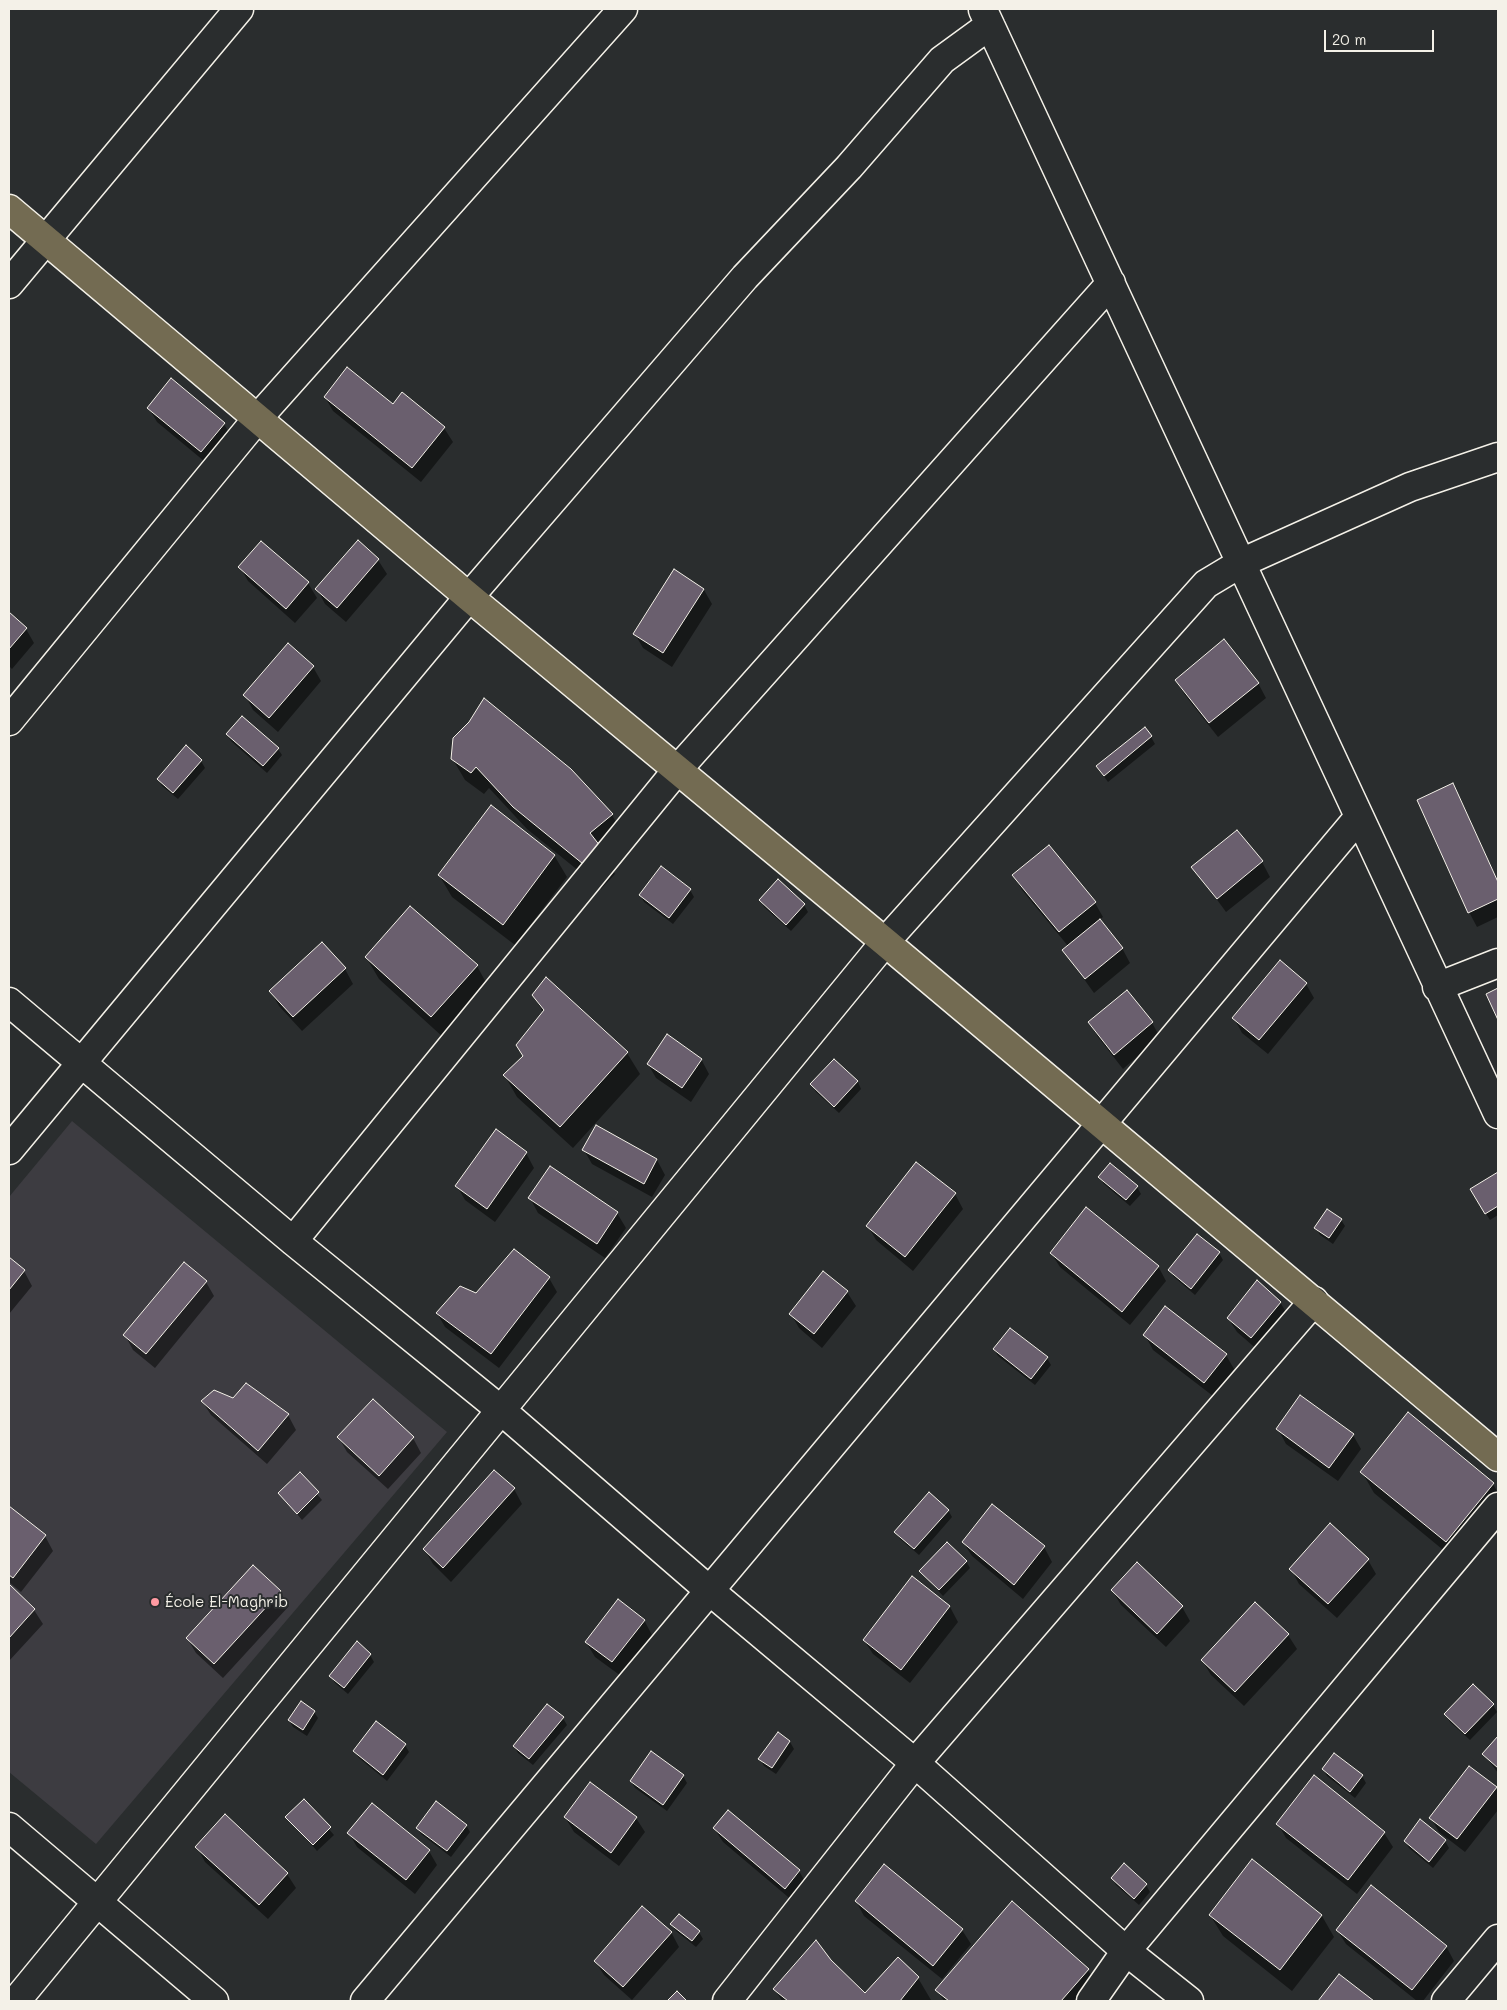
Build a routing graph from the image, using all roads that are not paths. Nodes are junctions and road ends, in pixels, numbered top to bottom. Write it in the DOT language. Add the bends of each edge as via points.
graph roads {
  1 [pos="239,9"];
  2 [pos="623,9"];
  3 [pos="986,17"];
  4 [pos="9,210"];
  5 [pos="45,239"];
  6 [pos="1111,283"];
  7 [pos="9,284"];
  8 [pos="257,419"];
  9 [pos="1498,458"];
  10 [pos="1241,563"];
  11 [pos="469,597"];
  12 [pos="9,720"];
  13 [pos="678,769"];
  14 [pos="1359,817"];
  15 [pos="885,942"];
  16 [pos="1498,963"];
  17 [pos="1437,987"];
  18 [pos="9,1002"];
  19 [pos="81,1062"];
  20 [pos="1498,1114"];
  21 [pos="1101,1123"];
  22 [pos="9,1150"];
  23 [pos="293,1241"];
  24 [pos="1314,1301"];
  25 [pos="502,1411"];
  26 [pos="1498,1457"];
  27 [pos="1498,1507"];
  28 [pos="710,1591"];
  29 [pos="915,1763"];
  30 [pos="9,1827"];
  31 [pos="97,1903"];
  32 [pos="1498,1939"];
  33 [pos="1126,1951"];
  34 [pos="16,2001"];
  35 [pos="214,2001"];
  36 [pos="365,2001"];
  37 [pos="727,2001"];
  38 [pos="1092,2001"];
  39 [pos="1189,2001"];
  40 [pos="1446,2001"];
  1 -- 5 [label="street"];
  2 -- 8 [label="street"];
  3 -- 6 [label="street"];
  3 -- 11 [label="street" via="942,60 849,167 744,277"];
  4 -- 5 [label="main road"];
  5 -- 7 [label="street"];
  5 -- 8 [label="main road"];
  6 -- 10 [label="street"];
  6 -- 13 [label="street"];
  8 -- 11 [label="main road"];
  8 -- 12 [label="street"];
  9 -- 10 [label="street" via="1410,487"];
  10 -- 14 [label="street"];
  10 -- 15 [label="street" via="1206,584"];
  11 -- 13 [label="main road"];
  11 -- 19 [label="street"];
  13 -- 15 [label="main road"];
  13 -- 23 [label="street"];
  14 -- 17 [label="street"];
  14 -- 21 [label="street"];
  15 -- 21 [label="main road"];
  15 -- 25 [label="street"];
  16 -- 17 [label="street"];
  17 -- 20 [label="street"];
  18 -- 19 [label="street"];
  19 -- 22 [label="street"];
  19 -- 23 [label="street"];
  21 -- 24 [label="main road"];
  21 -- 28 [label="street"];
  23 -- 25 [label="street"];
  24 -- 26 [label="main road"];
  24 -- 29 [label="street"];
  25 -- 28 [label="street"];
  25 -- 31 [label="street"];
  27 -- 33 [label="street"];
  28 -- 29 [label="street"];
  28 -- 36 [label="street"];
  29 -- 33 [label="street"];
  29 -- 37 [label="street"];
  30 -- 31 [label="street"];
  31 -- 34 [label="street"];
  31 -- 35 [label="street"];
  32 -- 40 [label="street"];
  33 -- 38 [label="street"];
  33 -- 39 [label="street"];
}
